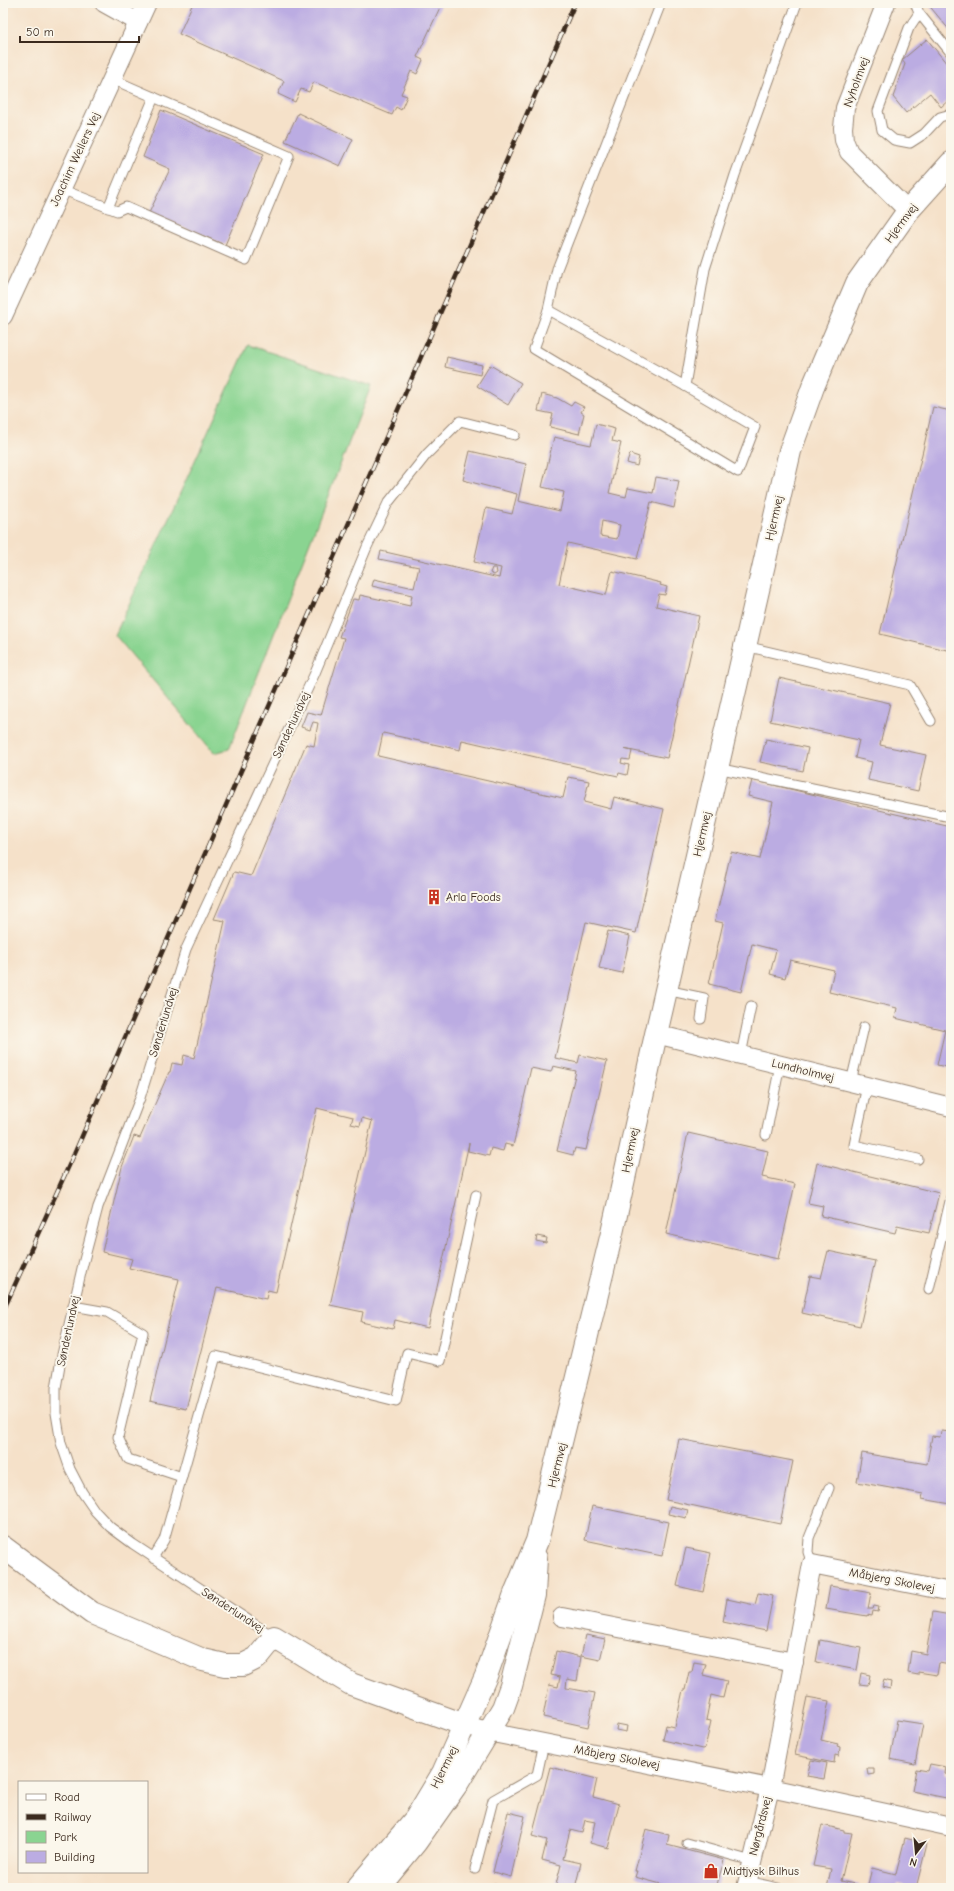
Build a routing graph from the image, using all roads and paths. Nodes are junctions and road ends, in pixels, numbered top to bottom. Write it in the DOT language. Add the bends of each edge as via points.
graph roads {
  1 [pos="104,3"];
  2 [pos="147,3"];
  3 [pos="661,3"];
  4 [pos="797,3"];
  5 [pos="915,3"];
  6 [pos="883,4"];
  7 [pos="919,13"];
  8 [pos="138,22"];
  9 [pos="951,53"];
  10 [pos="112,79"];
  11 [pos="154,97"];
  12 [pos="951,114"];
  13 [pos="951,163"];
  14 [pos="62,189"];
  15 [pos="108,208"];
  16 [pos="908,211"];
  17 [pos="548,310"];
  18 [pos="3,316"];
  19 [pos="685,386"];
  20 [pos="516,435"];
  21 [pos="745,646"];
  22 [pos="931,721"];
  23 [pos="717,768"];
  24 [pos="951,817"];
  25 [pos="666,990"];
  26 [pos="751,1006"];
  27 [pos="701,1019"];
  28 [pos="864,1027"];
  29 [pos="656,1034"];
  30 [pos="740,1055"];
  31 [pos="780,1065"];
  32 [pos="859,1084"];
  33 [pos="951,1107"];
  34 [pos="766,1135"];
  35 [pos="918,1159"];
  36 [pos="476,1195"];
  37 [pos="951,1197"];
  38 [pos="929,1288"];
  39 [pos="73,1306"];
  40 [pos="182,1477"];
  41 [pos="829,1488"];
  42 [pos="538,1540"];
  43 [pos="3,1547"];
  44 [pos="154,1558"];
  45 [pos="812,1564"];
  46 [pos="951,1592"];
  47 [pos="562,1617"];
  48 [pos="274,1636"];
  49 [pos="794,1662"];
  50 [pos="465,1725"];
  51 [pos="489,1732"];
  52 [pos="544,1743"];
  53 [pos="770,1788"];
  54 [pos="951,1827"];
  55 [pos="687,1843"];
  56 [pos="752,1860"];
  57 [pos="475,1869"];
  58 [pos="746,1884"];
  59 [pos="357,1888"];
  60 [pos="378,1888"];
  61 [pos="778,1888"];
  1 -- 8 [label="street"];
  2 -- 8 [label="street, Joachim Wellers Vej"];
  3 -- 17 [label="lane" via="557,269"];
  4 -- 19 [label="lane" via="735,175 705,269"];
  5 -- 7 [label="lane"];
  6 -- 16 [label="street, Nyholmvej" via="845,108 844,140 849,152"];
  7 -- 9 [label="lane"];
  7 -- 12 [label="lane" via="909,28 878,111 882,130 894,140 910,143 924,134 940,116"];
  8 -- 10 [label="street, Joachim Wellers Vej"];
  10 -- 11 [label="lane"];
  10 -- 14 [label="street, Joachim Wellers Vej"];
  11 -- 15 [label="lane"];
  11 -- 15 [label="lane" via="289,156 246,260 126,207 117,211"];
  13 -- 16 [label="street, Hjermvej"];
  14 -- 15 [label="lane"];
  14 -- 18 [label="street, Joachim Wellers Vej"];
  16 -- 21 [label="street, Hjermvej" via="858,283 813,387 790,451"];
  17 -- 19 [label="lane"];
  17 -- 19 [label="lane" via="534,349 738,472 755,427"];
  20 -- 39 [label="lane, Sønderlundvej" via="460,421 427,454 388,503 364,554 315,674 186,949 140,1098 98,1207"];
  21 -- 22 [label="lane" via="910,685"];
  21 -- 23 [label="street, Hjermvej"];
  23 -- 24 [label="lane"];
  23 -- 25 [label="street, Hjermvej"];
  25 -- 27 [label="lane" via="704,998"];
  25 -- 29 [label="street, Hjermvej"];
  26 -- 30 [label="lane"];
  28 -- 32 [label="lane"];
  29 -- 30 [label="street, Lundholmvej"];
  29 -- 42 [label="street, Hjermvej" via="612,1233"];
  30 -- 31 [label="street, Lundholmvej"];
  31 -- 32 [label="street, Lundholmvej"];
  31 -- 34 [label="lane"];
  32 -- 33 [label="street, Lundholmvej"];
  32 -- 35 [label="lane" via="854,1145"];
  36 -- 40 [label="lane" via="440,1360 407,1354 396,1401 216,1356"];
  37 -- 38 [label="lane"];
  39 -- 40 [label="lane" via="107,1312 143,1333 118,1437 128,1458"];
  39 -- 44 [label="lane, Sønderlundvej" via="56,1388 56,1413 61,1443 70,1469 95,1511 110,1526"];
  40 -- 44 [label="lane" via="164,1540"];
  41 -- 45 [label="lane" via="809,1538 808,1552"];
  42 -- 50 [label="street, Hjermvej"];
  42 -- 51 [label="street, Hjermvej" via="534,1595 511,1686"];
  43 -- 48 [label="street, Sønderlundvej" via="92,1613 203,1660 225,1665 243,1665 257,1658"];
  44 -- 48 [label="lane, Sønderlundvej"];
  45 -- 46 [label="street, Måbjerg Skolevej"];
  45 -- 49 [label="street"];
  47 -- 49 [label="street"];
  48 -- 50 [label="street, Sønderlundvej" via="351,1684"];
  49 -- 53 [label="street"];
  50 -- 51 [label="street, Måbjerg Skolevej"];
  50 -- 59 [label="street, Hjermvej" via="443,1773 416,1818"];
  51 -- 52 [label="street, Måbjerg Skolevej"];
  51 -- 60 [label="street, Hjermvej" via="421,1835"];
  52 -- 53 [label="street, Måbjerg Skolevej"];
  52 -- 57 [label="lane" via="537,1775 493,1800"];
  53 -- 54 [label="street, Måbjerg Skolevej"];
  53 -- 56 [label="street, Nørgårdsvej"];
  55 -- 56 [label="lane"];
  56 -- 58 [label="street, Nørgårdsvej"];
  58 -- 61 [label="lane"];
}
